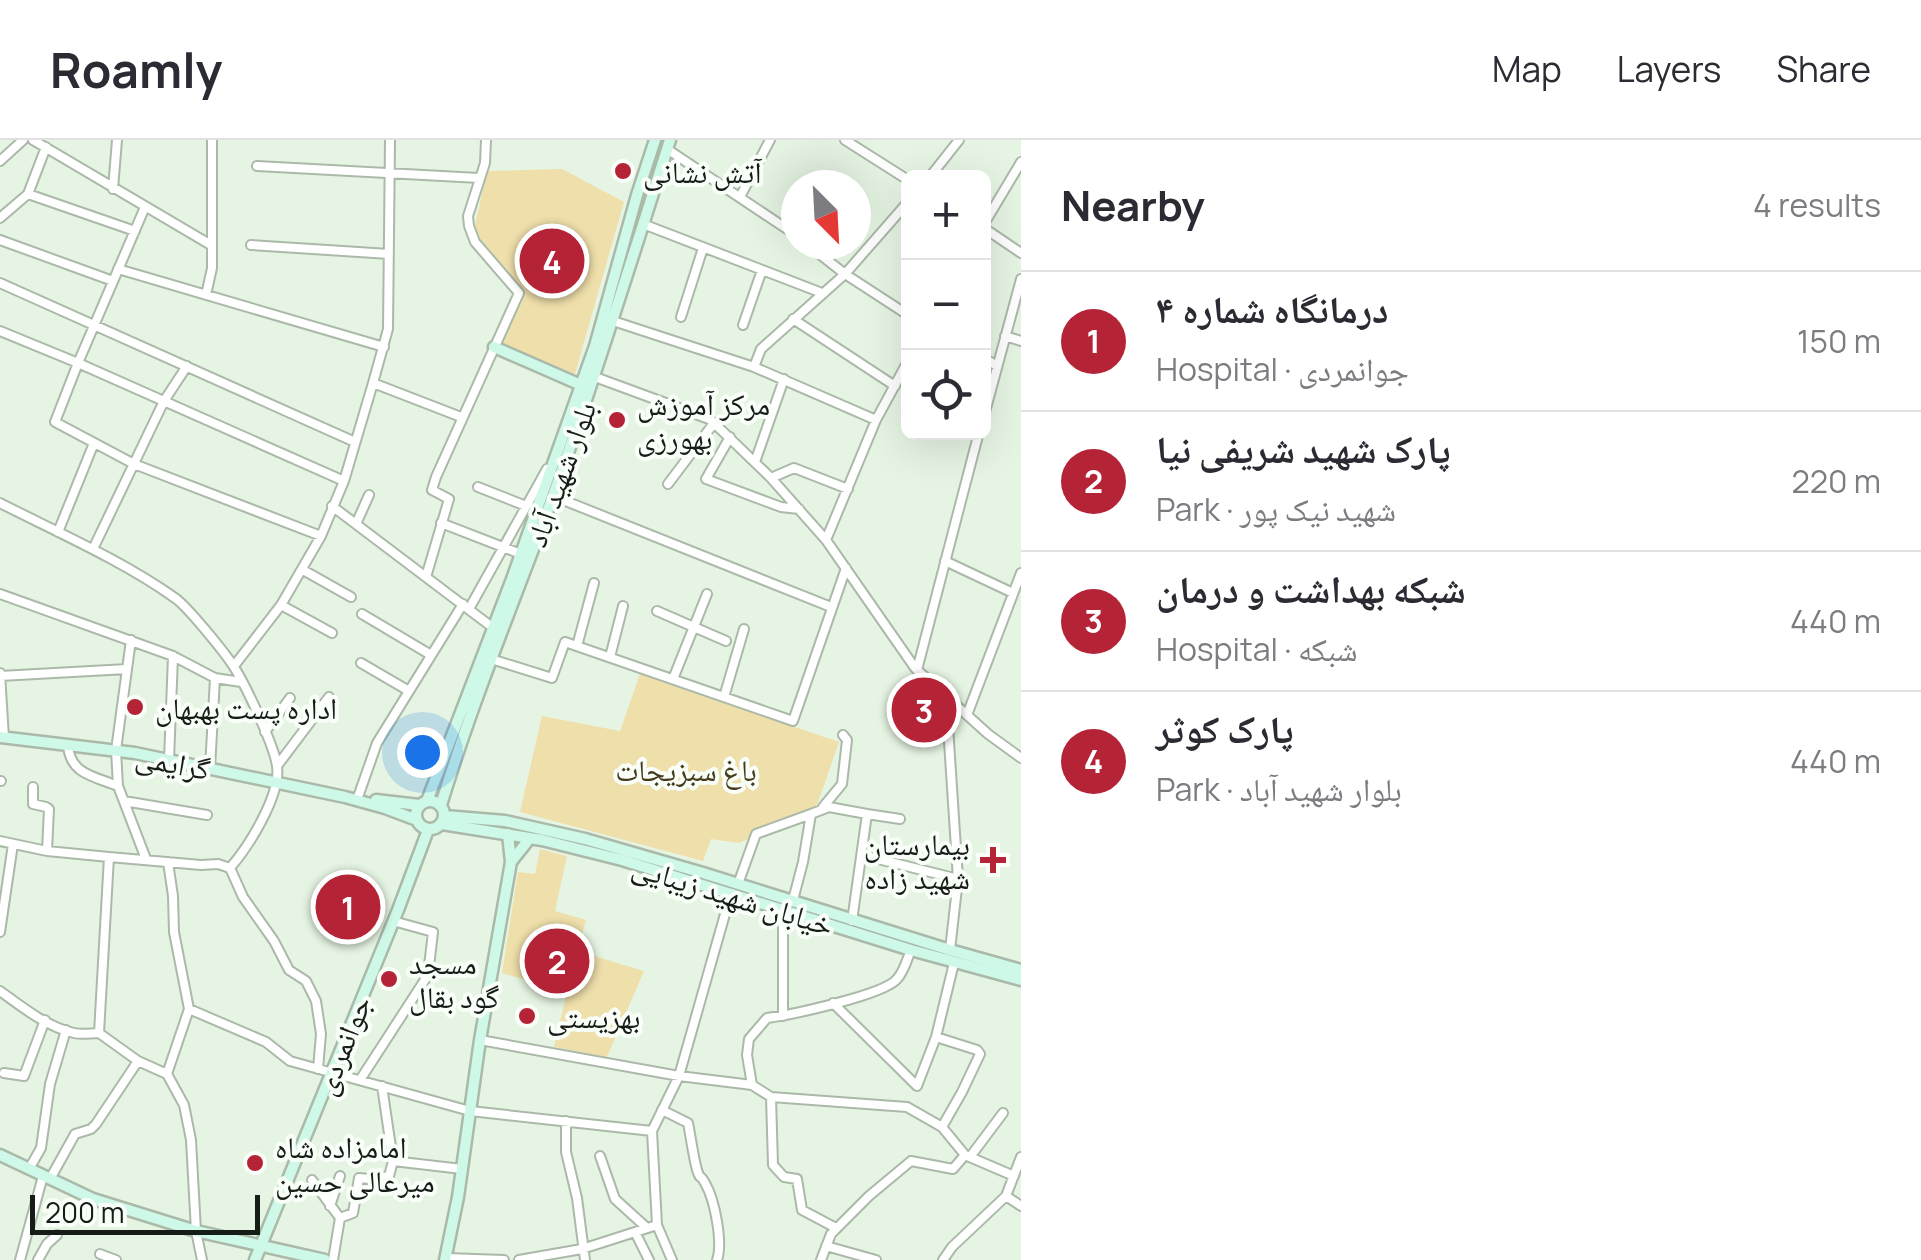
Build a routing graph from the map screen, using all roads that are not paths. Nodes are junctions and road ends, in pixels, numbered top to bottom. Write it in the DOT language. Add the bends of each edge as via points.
graph roads {
  1 [pos="23,140"];
  2 [pos="33,140"];
  3 [pos="117,140"];
  4 [pos="212,140"];
  5 [pos="390,140"];
  6 [pos="486,140"];
  7 [pos="655,140"];
  8 [pos="770,140"];
  9 [pos="845,140"];
  10 [pos="960,140"];
  11 [pos="668,144"];
  12 [pos="46,147"];
  13 [pos="0,161"];
  14 [pos="1021,162"];
  15 [pos="257,166"];
  16 [pos="936,170"];
  17 [pos="390,174"];
  18 [pos="901,176"];
  19 [pos="479,178"];
  20 [pos="113,189"];
  21 [pos="28,194"];
  22 [pos="740,197"];
  23 [pos="145,207"];
  24 [pos="901,210"];
  25 [pos="991,214"];
  26 [pos="0,218"];
  27 [pos="643,224"];
  28 [pos="781,224"];
  29 [pos="135,231"];
  30 [pos="991,231"];
  31 [pos="0,240"];
  32 [pos="211,245"];
  33 [pos="251,246"];
  34 [pos="703,248"];
  35 [pos="389,254"];
  36 [pos="1021,254"];
  37 [pos="827,260"];
  38 [pos="118,269"];
  39 [pos="762,270"];
  40 [pos="845,274"];
  41 [pos="1021,279"];
  42 [pos="113,281"];
  43 [pos="0,283"];
  44 [pos="822,294"];
  45 [pos="206,295"];
  46 [pos="901,310"];
  47 [pos="681,317"];
  48 [pos="793,319"];
  49 [pos="613,321"];
  50 [pos="94,324"];
  51 [pos="743,325"];
  52 [pos="0,331"];
  53 [pos="1005,336"];
  54 [pos="1021,341"];
  55 [pos="384,347"];
  56 [pos="494,347"];
  57 [pos="991,362"];
  58 [pos="78,363"];
  59 [pos="187,366"];
  60 [pos="997,366"];
  61 [pos="754,367"];
  62 [pos="901,374"];
  63 [pos="595,377"];
  64 [pos="784,379"];
  65 [pos="373,383"];
  66 [pos="581,385"];
  67 [pos="894,386"];
  68 [pos="991,389"];
  69 [pos="164,401"];
  70 [pos="461,417"];
  71 [pos="876,420"];
  72 [pos="714,423"];
  73 [pos="730,438"];
  74 [pos="977,440"];
  75 [pos="355,442"];
  76 [pos="94,443"];
  77 [pos="557,452"];
  78 [pos="755,462"];
  79 [pos="134,464"];
  80 [pos="771,478"];
  81 [pos="344,480"];
  82 [pos="668,484"];
  83 [pos="478,487"];
  84 [pos="848,488"];
  85 [pos="369,495"];
  86 [pos="553,496"];
  87 [pos="0,504"];
  88 [pos="332,506"];
  89 [pos="526,506"];
  90 [pos="799,509"];
  91 [pos="441,523"];
  92 [pos="356,524"];
  93 [pos="58,532"];
  94 [pos="321,536"];
  95 [pos="826,540"];
  96 [pos="504,548"];
  97 [pos="92,549"];
  98 [pos="521,554"];
  99 [pos="945,561"];
  100 [pos="846,568"];
  101 [pos="303,570"];
  102 [pos="1021,573"];
  103 [pos="426,576"];
  104 [pos="594,583"];
  105 [pos="1013,593"];
  106 [pos="0,594"];
  107 [pos="707,594"];
  108 [pos="351,596"];
  109 [pos="280,604"];
  110 [pos="624,606"];
  111 [pos="466,607"];
  112 [pos="831,607"];
  113 [pos="656,612"];
  114 [pos="362,614"];
  115 [pos="695,627"];
  116 [pos="492,628"];
  117 [pos="744,630"];
  118 [pos="332,633"];
  119 [pos="131,640"];
  120 [pos="726,642"];
  121 [pos="577,646"];
  122 [pos="173,656"];
  123 [pos="430,656"];
  124 [pos="610,658"];
  125 [pos="491,659"];
  126 [pos="360,662"];
  127 [pos="234,666"];
  128 [pos="127,670"];
  129 [pos="916,670"];
  130 [pos="0,674"];
  131 [pos="216,678"];
  132 [pos="672,679"];
  133 [pos="241,682"];
  134 [pos="409,691"];
  135 [pos="946,696"];
  136 [pos="329,697"];
  137 [pos="724,697"];
  138 [pos="290,698"];
  139 [pos="967,716"];
  140 [pos="265,732"];
  141 [pos="843,735"];
  142 [pos="2,737"];
  143 [pos="68,745"];
  144 [pos="116,750"];
  145 [pos="1021,758"];
  146 [pos="169,760"];
  147 [pos="277,766"];
  148 [pos="210,769"];
  149 [pos="276,782"];
  150 [pos="118,786"];
  151 [pos="33,787"];
  152 [pos="432,789"];
  153 [pos="345,796"];
  154 [pos="358,797"];
  155 [pos="124,802"];
  156 [pos="423,803"];
  157 [pos="443,810"];
  158 [pos="815,812"];
  159 [pos="867,814"];
  160 [pos="206,815"];
  161 [pos="900,819"];
  162 [pos="417,820"];
  163 [pos="428,830"];
  164 [pos="508,834"];
  165 [pos="530,838"];
  166 [pos="0,841"];
  167 [pos="13,844"];
  168 [pos="47,852"];
  169 [pos="862,855"];
  170 [pos="109,857"];
  171 [pos="146,859"];
  172 [pos="168,862"];
  173 [pos="511,862"];
  174 [pos="230,868"];
  175 [pos="679,872"];
  176 [pos="958,879"];
  177 [pos="734,888"];
  178 [pos="2,896"];
  179 [pos="794,900"];
  180 [pos="783,908"];
  181 [pos="852,920"];
  182 [pos="393,921"];
  183 [pos="0,932"];
  184 [pos="911,950"];
  185 [pos="950,950"];
  186 [pos="954,963"];
  187 [pos="1021,970"];
  188 [pos="1021,980"];
  189 [pos="0,991"];
  190 [pos="833,1003"];
  191 [pos="189,1009"];
  192 [pos="784,1016"];
  193 [pos="45,1020"];
  194 [pos="66,1030"];
  195 [pos="99,1033"];
  196 [pos="936,1037"];
  197 [pos="480,1040"];
  198 [pos="138,1061"];
  199 [pos="318,1069"];
  200 [pos="332,1072"];
  201 [pos="4,1073"];
  202 [pos="167,1074"];
  203 [pos="679,1076"];
  204 [pos="360,1080"];
  205 [pos="752,1085"];
  206 [pos="382,1086"];
  207 [pos="917,1086"];
  208 [pos="771,1097"];
  209 [pos="907,1107"];
  210 [pos="470,1110"];
  211 [pos="662,1110"];
  212 [pos="1003,1113"];
  213 [pos="566,1121"];
  214 [pos="942,1127"];
  215 [pos="652,1131"];
  216 [pos="0,1155"];
  217 [pos="600,1156"];
  218 [pos="967,1156"];
  219 [pos="1021,1157"];
  220 [pos="393,1162"];
  221 [pos="462,1169"];
  222 [pos="28,1170"];
  223 [pos="340,1176"];
  224 [pos="1014,1176"];
  225 [pos="47,1178"];
  226 [pos="312,1180"];
  227 [pos="1006,1196"];
  228 [pos="330,1206"];
  229 [pos="1021,1206"];
  230 [pos="340,1218"];
  231 [pos="652,1226"];
  232 [pos="836,1228"];
  233 [pos="196,1230"];
  234 [pos="635,1232"];
  235 [pos="56,1235"];
  236 [pos="260,1246"];
  237 [pos="826,1246"];
  238 [pos="582,1249"];
  239 [pos="100,1254"];
  240 [pos="445,1259"];
  241 [pos="20,1260"];
  242 [pos="38,1260"];
  243 [pos="116,1260"];
  244 [pos="202,1260"];
  245 [pos="255,1260"];
  246 [pos="325,1260"];
  247 [pos="333,1260"];
  248 [pos="504,1260"];
  249 [pos="519,1260"];
  250 [pos="585,1260"];
  251 [pos="649,1260"];
  252 [pos="672,1260"];
  253 [pos="717,1260"];
  254 [pos="821,1260"];
  255 [pos="876,1260"];
  256 [pos="943,1260"];
  1 -- 13 [label="street"];
  2 -- 12 [label="street"];
  3 -- 20 [label="street"];
  4 -- 32 [label="street"];
  5 -- 17 [label="street"];
  6 -- 19 [label="street"];
  7 -- 66 [label="main road, بلوار شهید آباد"];
  8 -- 22 [label="street"];
  9 -- 18 [label="street"];
  10 -- 16 [label="street"];
  11 -- 22 [label="street"];
  11 -- 27 [label="main road, بلوار شهید آباد"];
  12 -- 20 [label="street"];
  12 -- 21 [label="street"];
  14 -- 25 [label="street"];
  15 -- 17 [label="street"];
  17 -- 19 [label="street"];
  17 -- 35 [label="street"];
  19 -- 56 [label="street" via="468,226 518,293"];
  20 -- 23 [label="street"];
  21 -- 26 [label="street"];
  21 -- 29 [label="street"];
  22 -- 28 [label="street"];
  23 -- 29 [label="street"];
  23 -- 32 [label="street"];
  24 -- 40 [label="street"];
  27 -- 34 [label="street"];
  27 -- 49 [label="main road, بلوار شهید آباد"];
  29 -- 38 [label="street"];
  30 -- 36 [label="street"];
  31 -- 42 [label="street"];
  32 -- 45 [label="street"];
  33 -- 35 [label="street"];
  34 -- 39 [label="street"];
  34 -- 47 [label="street"];
  35 -- 55 [label="street"];
  37 -- 40 [label="street"];
  38 -- 42 [label="street"];
  38 -- 45 [label="street"];
  39 -- 44 [label="street"];
  39 -- 51 [label="street"];
  40 -- 44 [label="street"];
  40 -- 46 [label="street"];
  41 -- 53 [label="street"];
  42 -- 50 [label="street"];
  43 -- 50 [label="street"];
  44 -- 48 [label="street"];
  45 -- 55 [label="street"];
  48 -- 61 [label="street" via="760,348"];
  48 -- 67 [label="street"];
  49 -- 61 [label="street"];
  49 -- 63 [label="main road, بلوار شهید آباد"];
  50 -- 58 [label="street"];
  50 -- 59 [label="street"];
  52 -- 58 [label="street"];
  53 -- 54 [label="street"];
  53 -- 60 [label="street"];
  55 -- 65 [label="street"];
  56 -- 66 [label="main road"];
  56 -- 70 [label="street"];
  57 -- 60 [label="street"];
  58 -- 69 [label="street"];
  58 -- 76 [label="street" via="56,422"];
  59 -- 69 [label="street"];
  59 -- 75 [label="street"];
  60 -- 68 [label="street"];
  61 -- 64 [label="street"];
  62 -- 67 [label="street"];
  63 -- 72 [label="street"];
  63 -- 86 [label="main road, بلوار شهید آباد"];
  64 -- 71 [label="street"];
  64 -- 78 [label="street"];
  65 -- 70 [label="street"];
  65 -- 75 [label="street"];
  66 -- 77 [label="main road, بلوار شهید آباد"];
  67 -- 71 [label="street"];
  69 -- 79 [label="street"];
  69 -- 81 [label="street"];
  70 -- 91 [label="street" via="432,490 449,499"];
  71 -- 84 [label="street"];
  72 -- 73 [label="street"];
  72 -- 82 [label="street"];
  73 -- 78 [label="street"];
  73 -- 90 [label="street" via="706,479"];
  74 -- 99 [label="street"];
  75 -- 81 [label="street"];
  76 -- 79 [label="street"];
  76 -- 93 [label="street"];
  77 -- 89 [label="street"];
  77 -- 98 [label="main road, بلوار شهید آباد"];
  78 -- 80 [label="street"];
  79 -- 94 [label="street"];
  79 -- 97 [label="street"];
  80 -- 84 [label="street" via="794,468"];
  80 -- 90 [label="street"];
  81 -- 88 [label="street"];
  83 -- 89 [label="street"];
  84 -- 95 [label="street"];
  85 -- 92 [label="street"];
  86 -- 112 [label="street"];
  86 -- 125 [label="main road, بلوار شهید آباد"];
  87 -- 93 [label="street"];
  88 -- 92 [label="street"];
  88 -- 94 [label="street"];
  89 -- 96 [label="street"];
  90 -- 95 [label="street"];
  91 -- 96 [label="street"];
  91 -- 103 [label="street"];
  92 -- 103 [label="street"];
  93 -- 97 [label="street"];
  94 -- 101 [label="street"];
  95 -- 100 [label="street"];
  96 -- 98 [label="street"];
  96 -- 111 [label="street"];
  97 -- 127 [label="street" via="178,600"];
  98 -- 116 [label="main road, بلوار شهید آباد"];
  99 -- 105 [label="street"];
  99 -- 129 [label="street"];
  100 -- 112 [label="street"];
  100 -- 129 [label="street"];
  101 -- 108 [label="street"];
  101 -- 109 [label="street"];
  102 -- 105 [label="street"];
  103 -- 111 [label="street"];
  104 -- 121 [label="street"];
  105 -- 139 [label="street"];
  106 -- 119 [label="street"];
  107 -- 115 [label="street"];
  109 -- 118 [label="street"];
  109 -- 127 [label="street"];
  110 -- 124 [label="street"];
  111 -- 116 [label="street"];
  111 -- 123 [label="street"];
  112 -- 137 [label="street" via="793,720"];
  113 -- 115 [label="street"];
  114 -- 123 [label="street"];
  115 -- 120 [label="street"];
  115 -- 132 [label="street"];
  116 -- 152 [label="main road, بلوار شهید آباد"];
  117 -- 137 [label="street"];
  119 -- 122 [label="street"];
  119 -- 128 [label="street"];
  121 -- 124 [label="street"];
  121 -- 125 [label="street" via="565,642 552,678"];
  122 -- 131 [label="street"];
  122 -- 146 [label="street"];
  123 -- 134 [label="street"];
  124 -- 132 [label="street"];
  125 -- 157 [label="main road, بلوار شهید آباد"];
  126 -- 134 [label="street"];
  127 -- 133 [label="street"];
  128 -- 130 [label="street"];
  128 -- 144 [label="street"];
  129 -- 135 [label="street"];
  130 -- 142 [label="street"];
  131 -- 133 [label="street"];
  131 -- 148 [label="street"];
  132 -- 137 [label="street"];
  133 -- 140 [label="street"];
  134 -- 154 [label="street" via="377,742"];
  135 -- 139 [label="street"];
  135 -- 176 [label="street"];
  136 -- 147 [label="street"];
  138 -- 140 [label="street"];
  139 -- 145 [label="street"];
  140 -- 147 [label="street"];
  141 -- 158 [label="street" via="842,784"];
  142 -- 143 [label="main road, گرایمی"];
  143 -- 144 [label="main road, گرایمی"];
  143 -- 150 [label="street" via="69,760 80,771"];
  144 -- 146 [label="main road, گرایمی"];
  144 -- 150 [label="street"];
  146 -- 148 [label="main road, گرایمی"];
  147 -- 149 [label="street"];
  148 -- 149 [label="main road, گرایمی"];
  149 -- 153 [label="main road, گرایمی"];
  149 -- 174 [label="street" via="257,832"];
  150 -- 155 [label="street"];
  151 -- 168 [label="street" via="33,804 48,809"];
  152 -- 156 [label="main road, بلوار شهید آباد"];
  152 -- 157 [label="main road"];
  153 -- 154 [label="main road"];
  153 -- 162 [label="main road"];
  154 -- 156 [label="main road"];
  155 -- 160 [label="street"];
  155 -- 171 [label="street"];
  156 -- 157 [label="main road"];
  156 -- 162 [label="main road, بلوار شهید آباد"];
  157 -- 163 [label="main road"];
  157 -- 164 [label="main road, خیابان شهید زیبایی"];
  157 -- 175 [label="main road, خیابان شهید زیبایی" via="585,839"];
  158 -- 159 [label="street" via="829,807"];
  158 -- 177 [label="street" via="756,834"];
  158 -- 179 [label="street"];
  159 -- 161 [label="street"];
  159 -- 169 [label="street"];
  162 -- 163 [label="main road"];
  163 -- 182 [label="main road, جوانمردی"];
  164 -- 165 [label="main road, خیابان شهید زیبایی"];
  164 -- 173 [label="main road"];
  165 -- 173 [label="main road"];
  165 -- 175 [label="main road, خیابان شهید زیبایی"];
  166 -- 167 [label="street"];
  167 -- 168 [label="street"];
  167 -- 178 [label="street"];
  168 -- 170 [label="street"];
  169 -- 176 [label="street"];
  169 -- 181 [label="street"];
  170 -- 171 [label="street"];
  170 -- 195 [label="street"];
  171 -- 172 [label="street"];
  172 -- 174 [label="street"];
  172 -- 191 [label="street"];
  173 -- 197 [label="main road"];
  174 -- 199 [label="street" via="289,970 306,981 316,1001"];
  175 -- 177 [label="main road, خیابان شهید زیبایی"];
  176 -- 185 [label="street"];
  177 -- 179 [label="main road, خیابان شهید زیبایی"];
  177 -- 180 [label="main road, خیابان شهید زیبایی"];
  177 -- 203 [label="street"];
  178 -- 183 [label="street"];
  179 -- 181 [label="main road, خیابان شهید زیبایی"];
  180 -- 184 [label="main road, خیابان شهید زیبایی"];
  180 -- 192 [label="street"];
  181 -- 185 [label="main road, خیابان شهید زیبایی"];
  182 -- 200 [label="main road, جوانمردی"];
  182 -- 204 [label="street" via="434,932 428,975"];
  184 -- 186 [label="main road, خیابان شهید زیبایی"];
  184 -- 190 [label="street" via="897,981"];
  185 -- 187 [label="main road, خیابان شهید زیبایی"];
  186 -- 188 [label="main road, خیابان شهید زیبایی"];
  186 -- 196 [label="street"];
  189 -- 193 [label="street"];
  190 -- 192 [label="street"];
  190 -- 207 [label="street"];
  191 -- 199 [label="street"];
  191 -- 202 [label="street"];
  192 -- 205 [label="street" via="767,1018 749,1039"];
  193 -- 194 [label="street"];
  193 -- 201 [label="street" via="24,1076"];
  194 -- 195 [label="street"];
  194 -- 222 [label="street" via="41,1148"];
  195 -- 198 [label="street"];
  196 -- 207 [label="street"];
  196 -- 214 [label="street" via="980,1054"];
  197 -- 203 [label="street"];
  197 -- 210 [label="main road"];
  198 -- 202 [label="street"];
  198 -- 225 [label="street" via="96,1124 75,1134"];
  199 -- 200 [label="street"];
  200 -- 204 [label="street"];
  200 -- 236 [label="main road, جوانمردی"];
  202 -- 233 [label="street" via="184,1105 191,1140"];
  203 -- 205 [label="street"];
  203 -- 211 [label="street"];
  204 -- 206 [label="street"];
  205 -- 208 [label="street"];
  206 -- 210 [label="street"];
  206 -- 220 [label="street"];
  207 -- 209 [label="street"];
  208 -- 209 [label="street"];
  208 -- 232 [label="street" via="773,1166 796,1180 802,1210"];
  209 -- 214 [label="street"];
  210 -- 213 [label="street"];
  210 -- 221 [label="main road"];
  211 -- 215 [label="street"];
  211 -- 253 [label="street" via="688,1123 718,1230"];
  212 -- 218 [label="street"];
  213 -- 215 [label="street"];
  213 -- 238 [label="street"];
  214 -- 218 [label="street"];
  215 -- 231 [label="street"];
  216 -- 222 [label="main road"];
  217 -- 231 [label="street" via="615,1200"];
  218 -- 224 [label="street"];
  218 -- 232 [label="street" via="954,1169 911,1161"];
  219 -- 224 [label="street"];
  220 -- 221 [label="street"];
  220 -- 230 [label="street" via="389,1176 359,1178 352,1213"];
  221 -- 240 [label="main road"];
  222 -- 225 [label="main road"];
  223 -- 228 [label="street"];
  224 -- 227 [label="street"];
  225 -- 233 [label="main road"];
  225 -- 241 [label="street"];
  226 -- 228 [label="street"];
  227 -- 229 [label="street"];
  227 -- 256 [label="street"];
  228 -- 230 [label="street"];
  230 -- 247 [label="street"];
  231 -- 234 [label="street"];
  231 -- 252 [label="street"];
  232 -- 237 [label="street"];
  233 -- 236 [label="main road"];
  233 -- 244 [label="street"];
  234 -- 238 [label="street"];
  234 -- 251 [label="street"];
  235 -- 242 [label="street"];
  236 -- 245 [label="main road, جوانمردی"];
  236 -- 246 [label="main road"];
  237 -- 254 [label="street"];
  237 -- 255 [label="street"];
  238 -- 249 [label="street"];
  238 -- 250 [label="street"];
  239 -- 243 [label="street"];
  240 -- 248 [label="street"];
}
